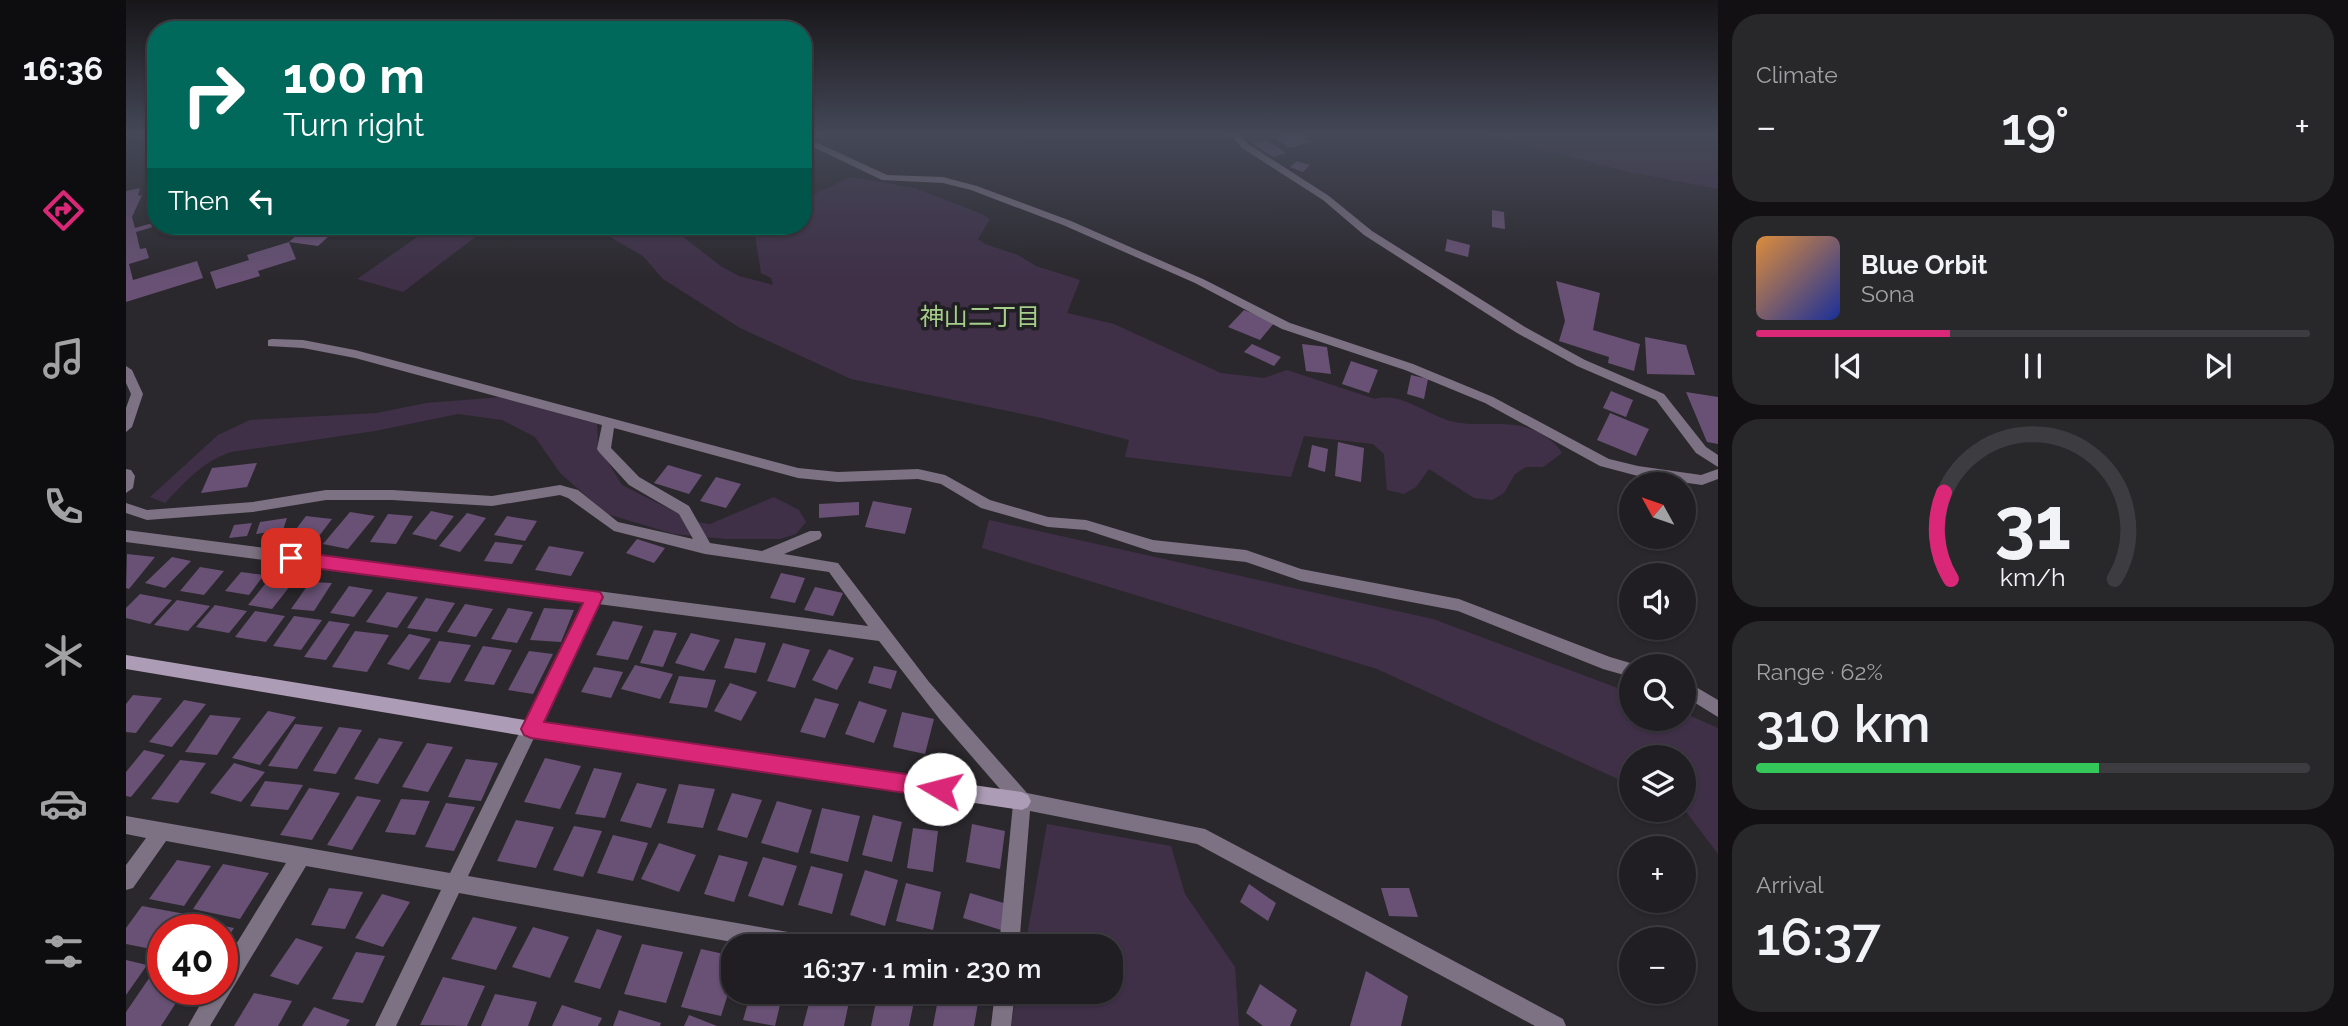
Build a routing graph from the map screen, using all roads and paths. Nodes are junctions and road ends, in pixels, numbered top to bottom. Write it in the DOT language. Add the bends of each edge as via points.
graph roads {
  1 [pos="954,183"];
  2 [pos="1302,183"];
  3 [pos="272,343"];
  4 [pos="126,370"];
  5 [pos="609,422"];
  6 [pos="126,427"];
  7 [pos="1718,462"];
  8 [pos="126,474"];
  9 [pos="1718,474"];
  10 [pos="126,488"];
  11 [pos="126,508"];
  12 [pos="814,535"];
  13 [pos="126,536"];
  14 [pos="705,548"];
  15 [pos="763,556"];
  16 [pos="594,597"];
  17 [pos="882,635"];
  18 [pos="126,663"];
  19 [pos="1619,667"];
  20 [pos="1696,695"];
  21 [pos="1718,709"];
  22 [pos="531,729"];
  23 [pos="1021,801"];
  24 [pos="126,825"];
  25 [pos="162,831"];
  26 [pos="301,856"];
  27 [pos="126,881"];
  28 [pos="454,883"];
  29 [pos="743,934"];
  30 [pos="1010,934"];
  31 [pos="238,959"];
  32 [pos="1004,1004"];
  33 [pos="210,1005"];
  34 [pos="198,1026"];
  35 [pos="385,1026"];
  36 [pos="1001,1026"];
  37 [pos="1556,1026"];
  1 -- 9 [label="street" via="1067,223 1199,281 1286,326 1489,400 1605,463 1702,480"];
  2 -- 7 [label="street" via="1368,233 1521,330 1581,363 1660,397 1701,450"];
  3 -- 5 [label="street" via="355,354"];
  4 -- 6 [label="street" via="137,394"];
  5 -- 14 [label="street" via="604,449 634,481 684,510"];
  5 -- 19 [label="street" via="798,473 838,477 918,474 945,480 986,504 1048,522 1086,525 1153,546 1247,556 1301,575 1459,605"];
  8 -- 10 [label="street"];
  11 -- 14 [label="street" via="147,514 253,507 326,495 492,500 560,490 573,494 614,526"];
  12 -- 15 [label="street"];
  13 -- 16 [label="street"];
  14 -- 15 [label="street"];
  15 -- 17 [label="street" via="833,567"];
  16 -- 17 [label="street"];
  16 -- 22 [label="street"];
  17 -- 23 [label="street" via="966,741"];
  18 -- 22 [label="street"];
  20 -- 21 [label="street"];
  22 -- 23 [label="street"];
  22 -- 28 [label="street"];
  23 -- 30 [label="street"];
  23 -- 37 [label="street" via="1199,835"];
  24 -- 25 [label="street"];
  25 -- 26 [label="street"];
  25 -- 27 [label="street"];
  26 -- 28 [label="street"];
  26 -- 31 [label="street"];
  28 -- 29 [label="street"];
  28 -- 35 [label="street"];
  32 -- 36 [label="street"];
  33 -- 34 [label="street"];
}
